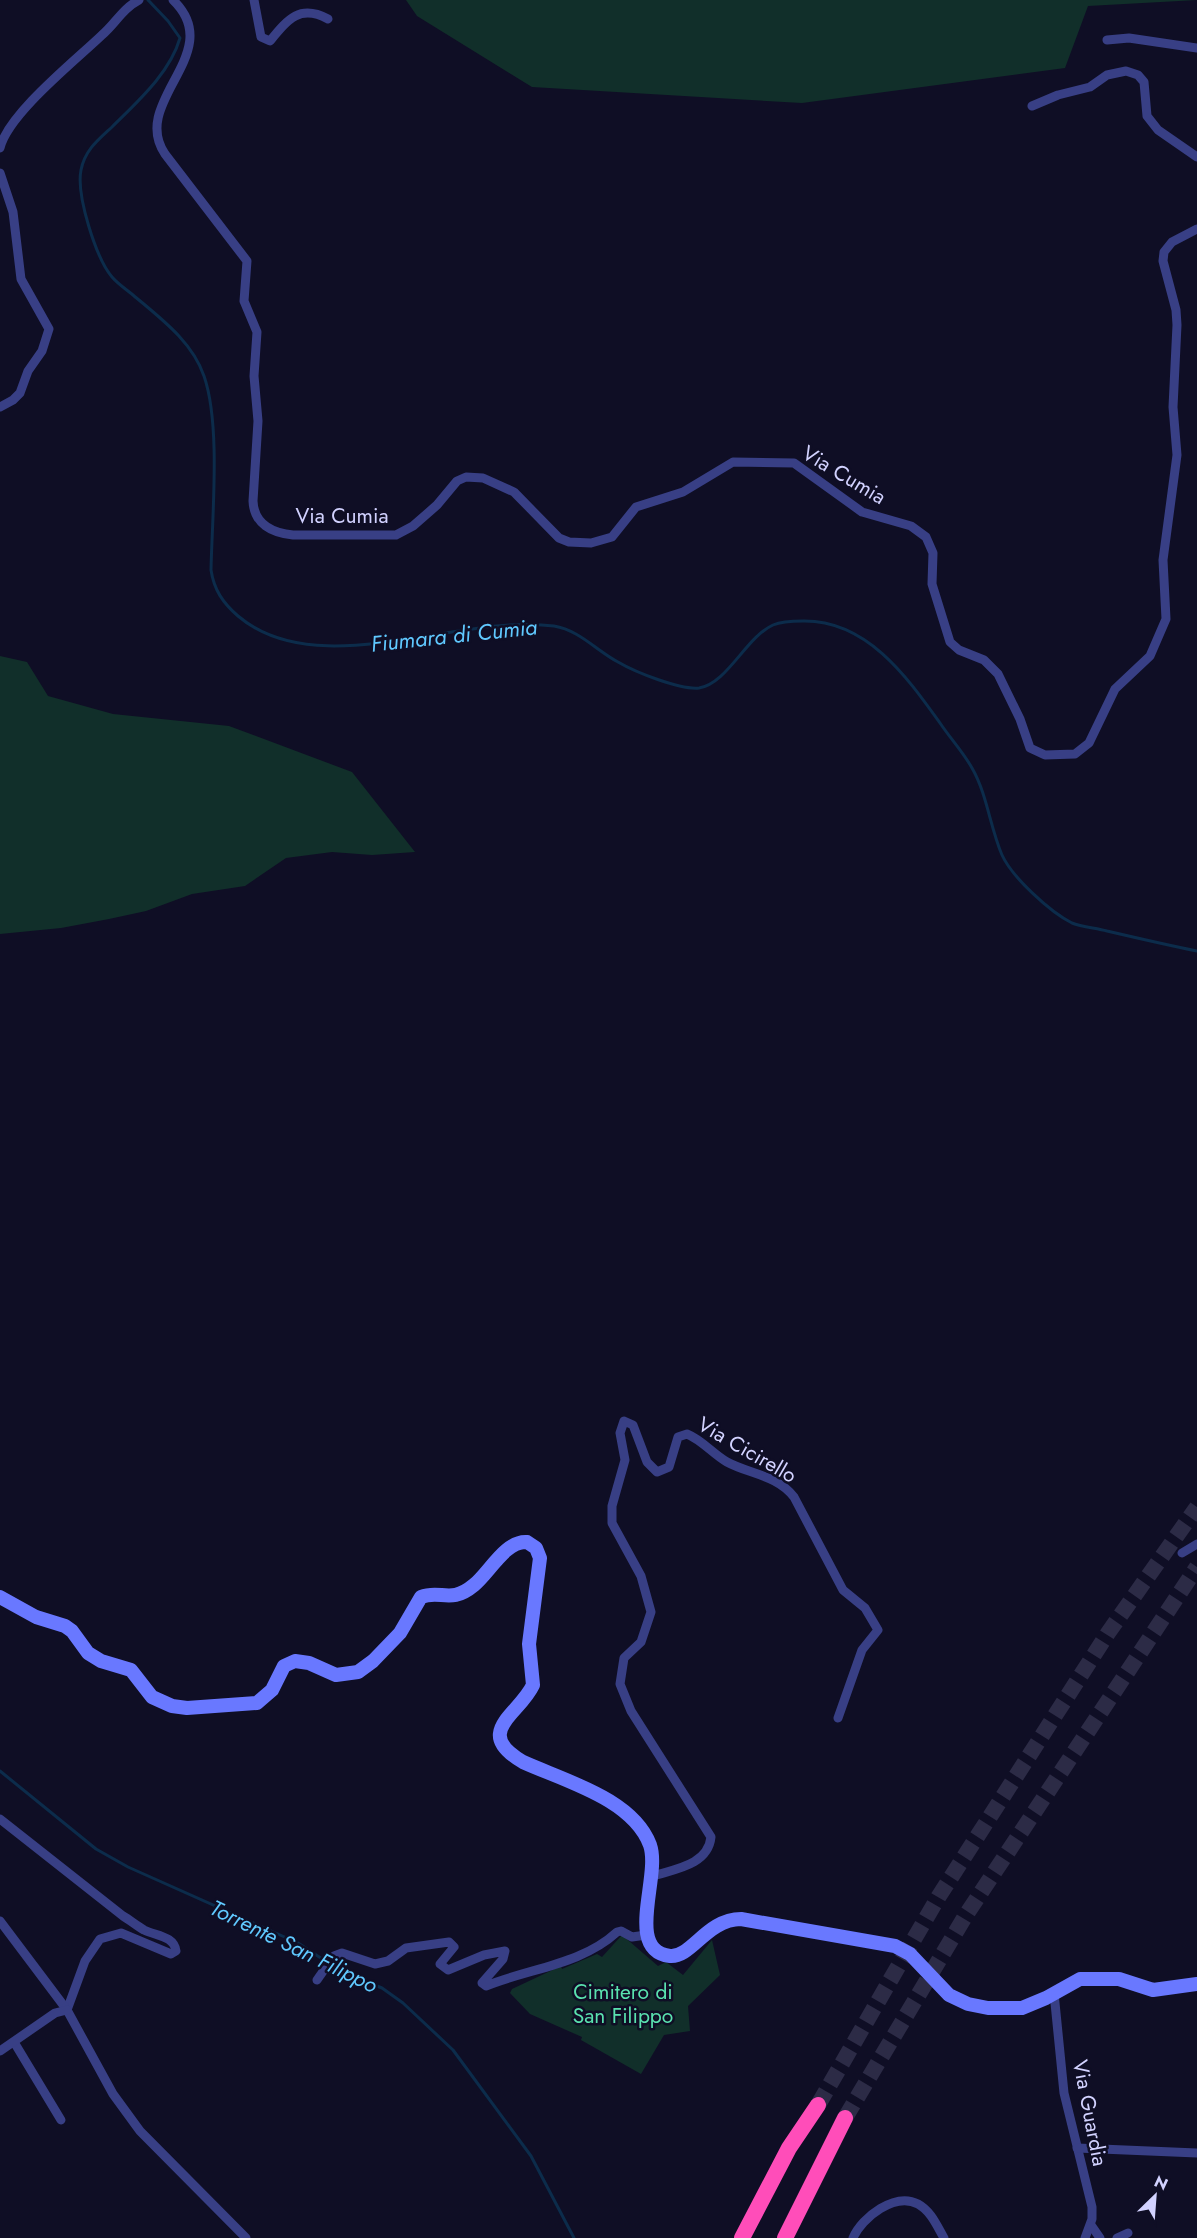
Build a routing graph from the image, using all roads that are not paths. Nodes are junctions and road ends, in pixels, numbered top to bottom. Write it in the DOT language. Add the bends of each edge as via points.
graph roads {
  1 [pos="173,0"];
  2 [pos="254,0"];
  3 [pos="136,1"];
  4 [pos="328,19"];
  5 [pos="1107,40"];
  6 [pos="1197,48"];
  7 [pos="1032,106"];
  8 [pos="0,148"];
  9 [pos="1197,157"];
  10 [pos="0,173"];
  11 [pos="1197,229"];
  12 [pos="0,407"];
  13 [pos="1197,1544"];
  14 [pos="1182,1553"];
  15 [pos="0,1597"];
  16 [pos="838,1718"];
  17 [pos="0,1819"];
  18 [pos="653,1876"];
  19 [pos="0,1921"];
  20 [pos="646,1935"];
  21 [pos="334,1956"];
  22 [pos="324,1970"];
  23 [pos="317,1980"];
  24 [pos="1197,1984"];
  25 [pos="1054,1993"];
  26 [pos="67,2010"];
  27 [pos="14,2042"];
  28 [pos="0,2051"];
  29 [pos="845,2118"];
  30 [pos="60,2120"];
  31 [pos="831,2146"];
  32 [pos="1077,2148"];
  33 [pos="1197,2153"];
  34 [pos="1090,2225"];
  35 [pos="1128,2233"];
  36 [pos="246,2238"];
  37 [pos="742,2238"];
  38 [pos="754,2238"];
  39 [pos="785,2238"];
  40 [pos="796,2238"];
  41 [pos="853,2238"];
  42 [pos="944,2238"];
  43 [pos="1085,2238"];
  44 [pos="1100,2238"];
  45 [pos="1117,2238"];
  1 -- 11 [label="street, Via Cumia" via="187,19 190,44 160,113 156,137 247,261 244,301 257,332 253,501 259,522 276,532 293,535 396,535 430,512 457,481 471,476 514,492 563,540 600,542 612,537 636,507 683,492 733,462 794,463 862,512 911,526 926,537 933,553 932,584 947,637 959,650 984,660 994,669 1020,719 1026,742 1035,752 1045,755 1069,755 1085,748 1115,689 1153,651 1166,619 1163,560 1178,445 1173,407 1177,325 1163,261 1172,242"];
  2 -- 4 [label="street" via="261,37 270,41 292,16 316,12"];
  3 -- 8 [label="street" via="50,82 9,128"];
  5 -- 6 [label="street" via="1128,38"];
  7 -- 9 [label="street" via="1126,71 1144,82 1147,116 1158,130"];
  10 -- 12 [label="street" via="13,213 21,279 49,329 20,393"];
  13 -- 14 [label="street"];
  15 -- 18 [label="street" via="72,1631 88,1653 130,1670 158,1701 187,1708 245,1706 263,1699 289,1663 302,1661 342,1676 364,1669 400,1633 421,1597 463,1593 513,1545 531,1544 539,1552 541,1564 529,1644 533,1685 504,1720 502,1742 509,1753 523,1762 610,1801 632,1816 649,1844"];
  16 -- 18 [label="street, Via Cicirello" via="862,1650 877,1634 878,1627 861,1604 843,1590 794,1497 767,1477 728,1462 687,1434 678,1437 669,1467 657,1472 647,1462 633,1425 624,1421 620,1432 625,1460 612,1506 612,1522 641,1576 651,1612 640,1642 624,1658 620,1684 631,1711 711,1837 708,1849 699,1859"];
  17 -- 26 [label="street" via="123,1916 175,1945 176,1952 171,1954 121,1934 100,1939 78,1976"];
  18 -- 20 [label="street"];
  19 -- 26 [label="street"];
  20 -- 21 [label="street" via="632,1937 617,1932 594,1950 486,1986 482,1983 503,1959 505,1951 484,1954 448,1970 440,1964 454,1947 449,1942 406,1948 388,1961 375,1964 342,1953"];
  20 -- 25 [label="street" via="658,1950 676,1955 716,1924 747,1919 895,1946 910,1954 944,1991 977,2006 1022,2008"];
  22 -- 23 [label="street"];
  24 -- 25 [label="street" via="1153,1990 1119,1979 1085,1978"];
  25 -- 32 [label="street, Via Guardia" via="1064,2093"];
  26 -- 27 [label="street" via="55,2013"];
  26 -- 36 [label="street" via="113,2094 140,2131"];
  27 -- 28 [label="street"];
  27 -- 30 [label="street"];
  29 -- 31 [label="highway"];
  31 -- 39 [label="highway"];
  31 -- 40 [label="highway" via="815,2197"];
  32 -- 33 [label="street"];
  32 -- 34 [label="street, Via Guardia" via="1092,2207"];
  34 -- 43 [label="street, Via Guardia"];
  34 -- 44 [label="street"];
  35 -- 45 [label="street"];
  37 -- 38 [label="highway" via="789,2148 818,2105"];
  41 -- 42 [label="street" via="858,2227 874,2213 908,2201 928,2212"];
}
